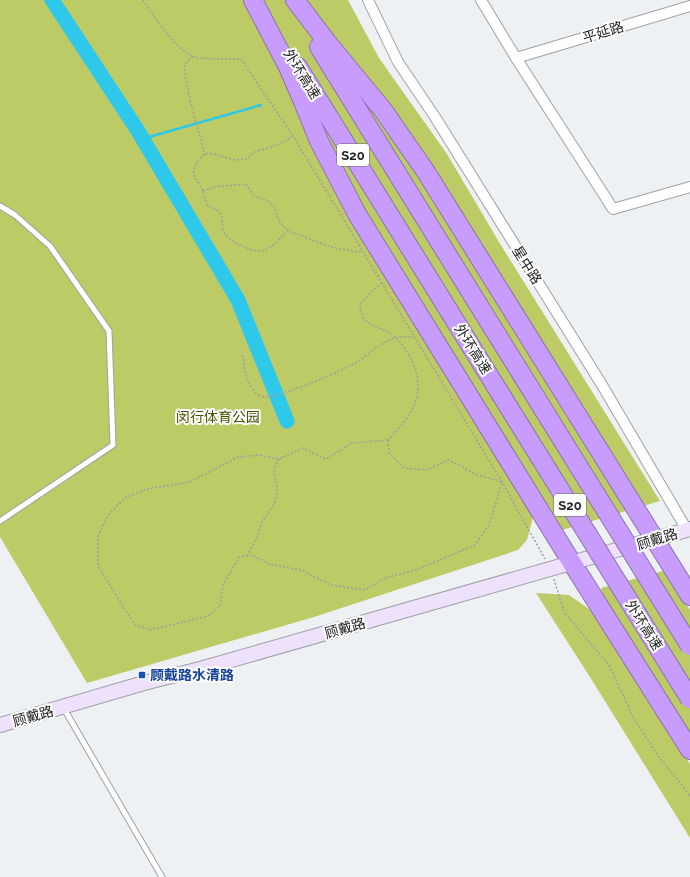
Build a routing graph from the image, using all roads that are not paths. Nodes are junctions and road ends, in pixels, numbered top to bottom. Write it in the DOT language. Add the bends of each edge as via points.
graph roads {
  1 [pos="253,0"];
  2 [pos="257,0"];
  3 [pos="290,0"];
  4 [pos="295,0"];
  5 [pos="368,0"];
  6 [pos="480,0"];
  7 [pos="690,6"];
  8 [pos="516,58"];
  9 [pos="690,187"];
  10 [pos="0,206"];
  11 [pos="0,521"];
  12 [pos="688,529"];
  13 [pos="655,540"];
  14 [pos="572,563"];
  15 [pos="690,596"];
  16 [pos="690,646"];
  17 [pos="690,699"];
  18 [pos="63,707"];
  19 [pos="0,725"];
  20 [pos="690,750"];
  21 [pos="162,877"];
  1 -- 14 [label="highway" via="288,67 319,141 357,214"];
  2 -- 17 [label="highway, 外环高速 / S20, bridge"];
  3 -- 16 [label="highway, 外环高速 / S20, bridge"];
  4 -- 13 [label="highway" via="383,110 422,165"];
  5 -- 12 [label="street, 星中路" via="398,62 602,385"];
  6 -- 8 [label="street"];
  7 -- 8 [label="street, 平延路"];
  8 -- 9 [label="street" via="613,209"];
  10 -- 11 [label="lane" via="15,215 50,246 109,331 113,445"];
  12 -- 13 [label="main road, 顾戴路"];
  13 -- 14 [label="main road, 顾戴路"];
  13 -- 15 [label="highway"];
  14 -- 18 [label="main road, 顾戴路"];
  14 -- 20 [label="highway"];
  18 -- 19 [label="main road, 顾戴路"];
  18 -- 21 [label="lane"];
}
